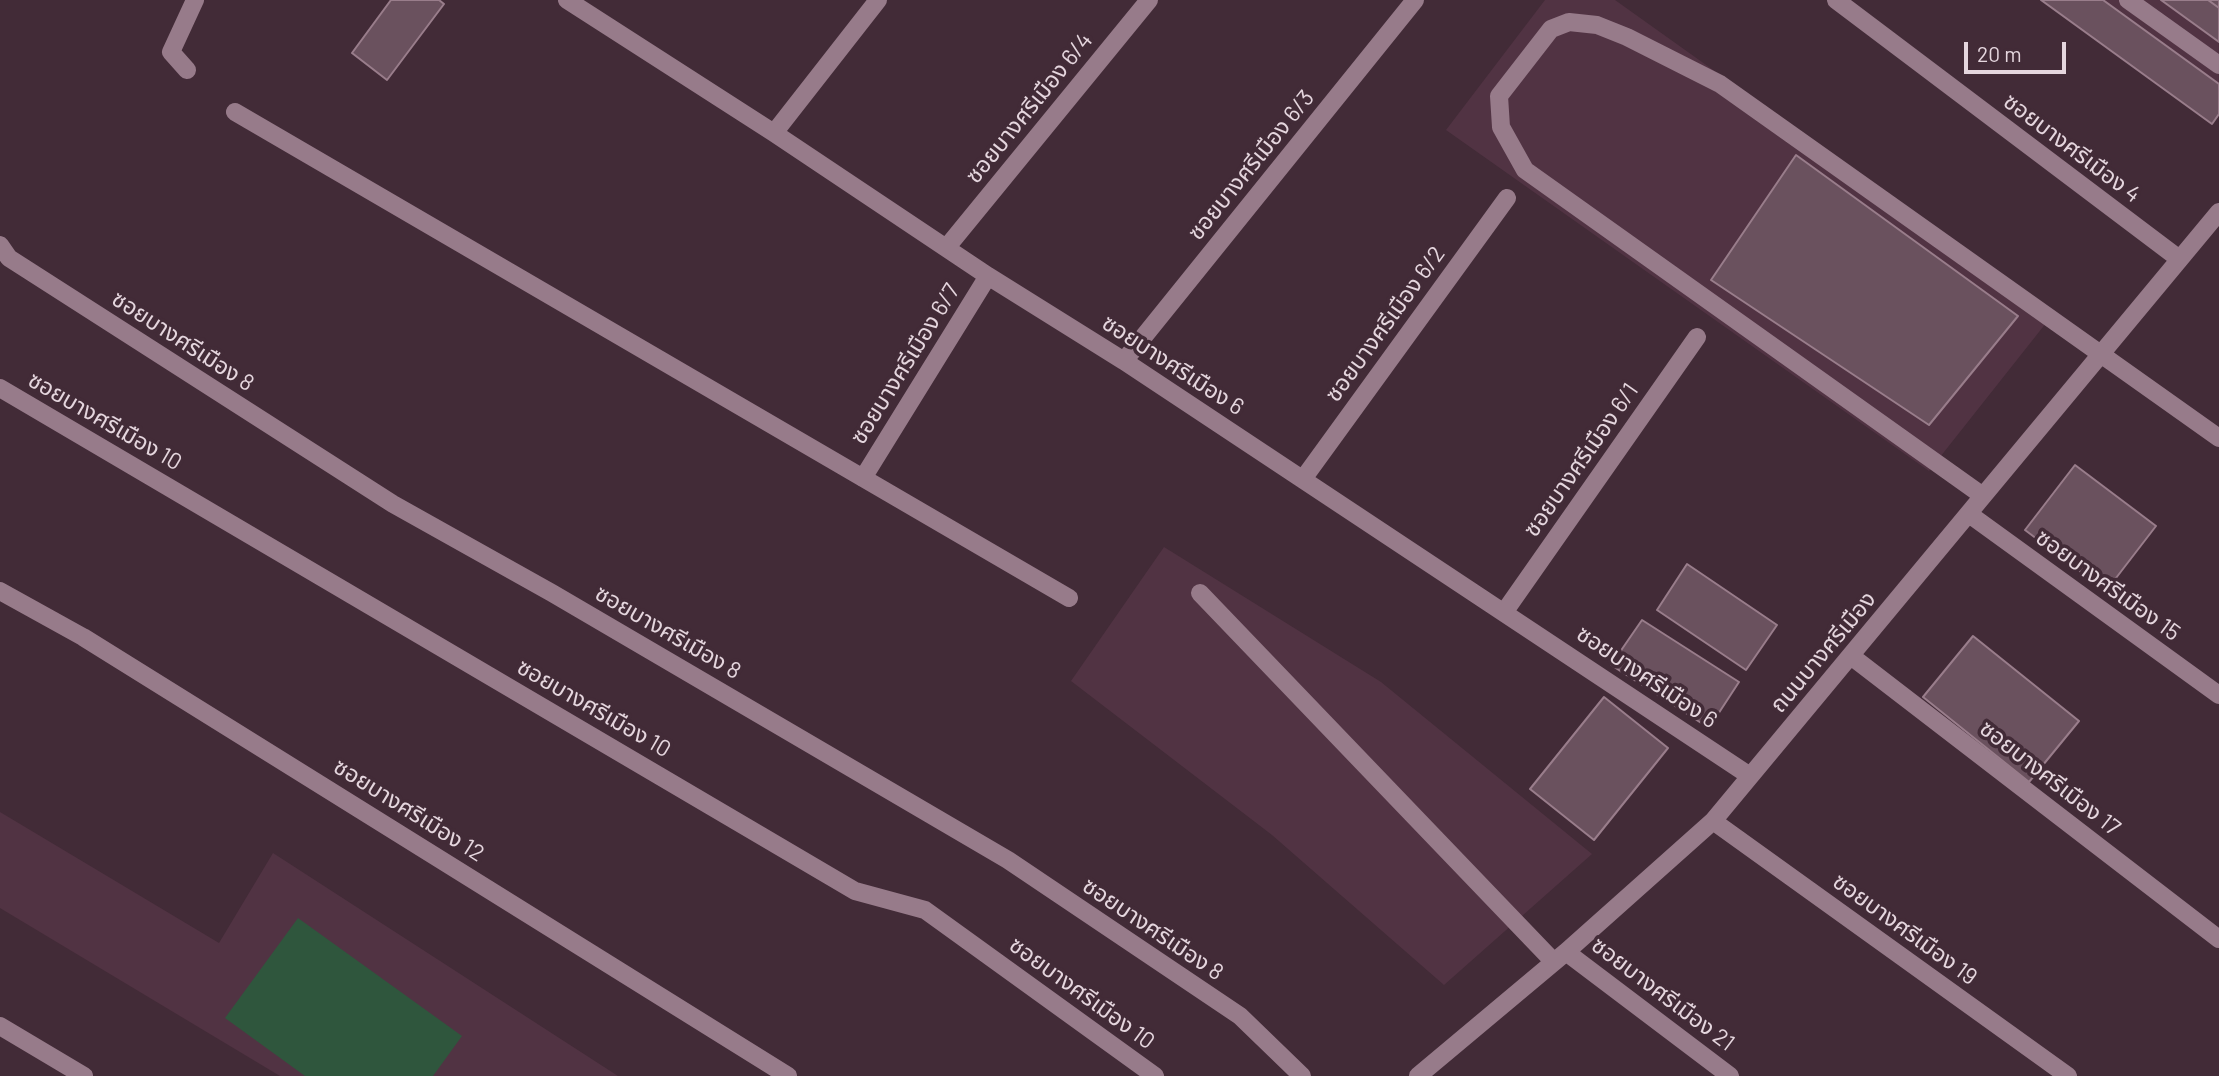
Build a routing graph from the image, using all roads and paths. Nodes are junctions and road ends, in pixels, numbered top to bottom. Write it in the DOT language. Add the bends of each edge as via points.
graph roads {
  1 [pos="195,0"];
  2 [pos="878,0"];
  3 [pos="1149,0"];
  4 [pos="1415,0"];
  5 [pos="1836,0"];
  6 [pos="2128,0"];
  7 [pos="572,1"];
  8 [pos="2219,65"];
  9 [pos="187,70"];
  10 [pos="235,112"];
  11 [pos="774,133"];
  12 [pos="1507,198"];
  13 [pos="2219,212"];
  14 [pos="0,245"];
  15 [pos="947,247"];
  16 [pos="2178,258"];
  17 [pos="988,276"];
  18 [pos="1697,337"];
  19 [pos="2101,353"];
  20 [pos="1124,361"];
  21 [pos="0,388"];
  22 [pos="2219,438"];
  23 [pos="863,478"];
  24 [pos="1303,479"];
  25 [pos="1983,496"];
  26 [pos="1969,514"];
  27 [pos="0,591"];
  28 [pos="1199,593"];
  29 [pos="1069,598"];
  30 [pos="1505,611"];
  31 [pos="1851,656"];
  32 [pos="2219,695"];
  33 [pos="1750,776"];
  34 [pos="1713,821"];
  35 [pos="2219,939"];
  36 [pos="1560,957"];
  37 [pos="0,1026"];
  38 [pos="83,1076"];
  39 [pos="788,1076"];
  40 [pos="1155,1076"];
  41 [pos="1302,1076"];
  42 [pos="1418,1076"];
  43 [pos="1730,1076"];
  44 [pos="2068,1076"];
  1 -- 9 [label="street" via="171,52"];
  2 -- 11 [label="street"];
  3 -- 15 [label="street, ซอยบางศรีเมือง 6/4"];
  4 -- 20 [label="street, ซอยบางศรีเมือง 6/3"];
  5 -- 16 [label="street, ซอยบางศรีเมือง 4"];
  6 -- 8 [label="street"];
  7 -- 11 [label="street, ซอยบางศรีเมือง 6"];
  10 -- 23 [label="street"];
  11 -- 15 [label="street, ซอยบางศรีเมือง 6"];
  12 -- 24 [label="street, ซอยบางศรีเมือง 6/2"];
  13 -- 16 [label="street, ถนนบางศรีเมือง"];
  14 -- 41 [label="street, ซอยบางศรีเมือง 8" via="9,258 393,505 1008,860 1240,1016"];
  15 -- 17 [label="street, ซอยบางศรีเมือง 6"];
  16 -- 19 [label="street, ถนนบางศรีเมือง"];
  17 -- 20 [label="street, ซอยบางศรีเมือง 6"];
  17 -- 23 [label="street, ซอยบางศรีเมือง 6/7"];
  18 -- 30 [label="street, ซอยบางศรีเมือง 6/1"];
  19 -- 22 [label="street"];
  19 -- 25 [label="street, ถนนบางศรีเมือง"];
  19 -- 25 [label="street" via="1720,84 1597,25 1569,22 1552,29 1499,96 1501,127 1525,170"];
  20 -- 24 [label="street, ซอยบางศรีเมือง 6"];
  21 -- 40 [label="street, ซอยบางศรีเมือง 10" via="855,891 925,910"];
  23 -- 29 [label="street"];
  24 -- 30 [label="street, ซอยบางศรีเมือง 6"];
  25 -- 26 [label="street, ถนนบางศรีเมือง"];
  26 -- 31 [label="street, ถนนบางศรีเมือง"];
  26 -- 32 [label="street, ซอยบางศรีเมือง 15"];
  27 -- 39 [label="street, ซอยบางศรีเมือง 12" via="83,637"];
  28 -- 36 [label="street, ซอยบางศรีเมือง 21"];
  30 -- 33 [label="street, ซอยบางศรีเมือง 6"];
  31 -- 33 [label="street, ถนนบางศรีเมือง"];
  31 -- 35 [label="street, ซอยบางศรีเมือง 17"];
  33 -- 34 [label="street, ถนนบางศรีเมือง"];
  34 -- 36 [label="street, ถนนบางศรีเมือง"];
  34 -- 44 [label="street, ซอยบางศรีเมือง 19"];
  36 -- 42 [label="street, ถนนบางศรีเมือง"];
  36 -- 43 [label="street, ซอยบางศรีเมือง 21"];
  37 -- 38 [label="street"];
}
